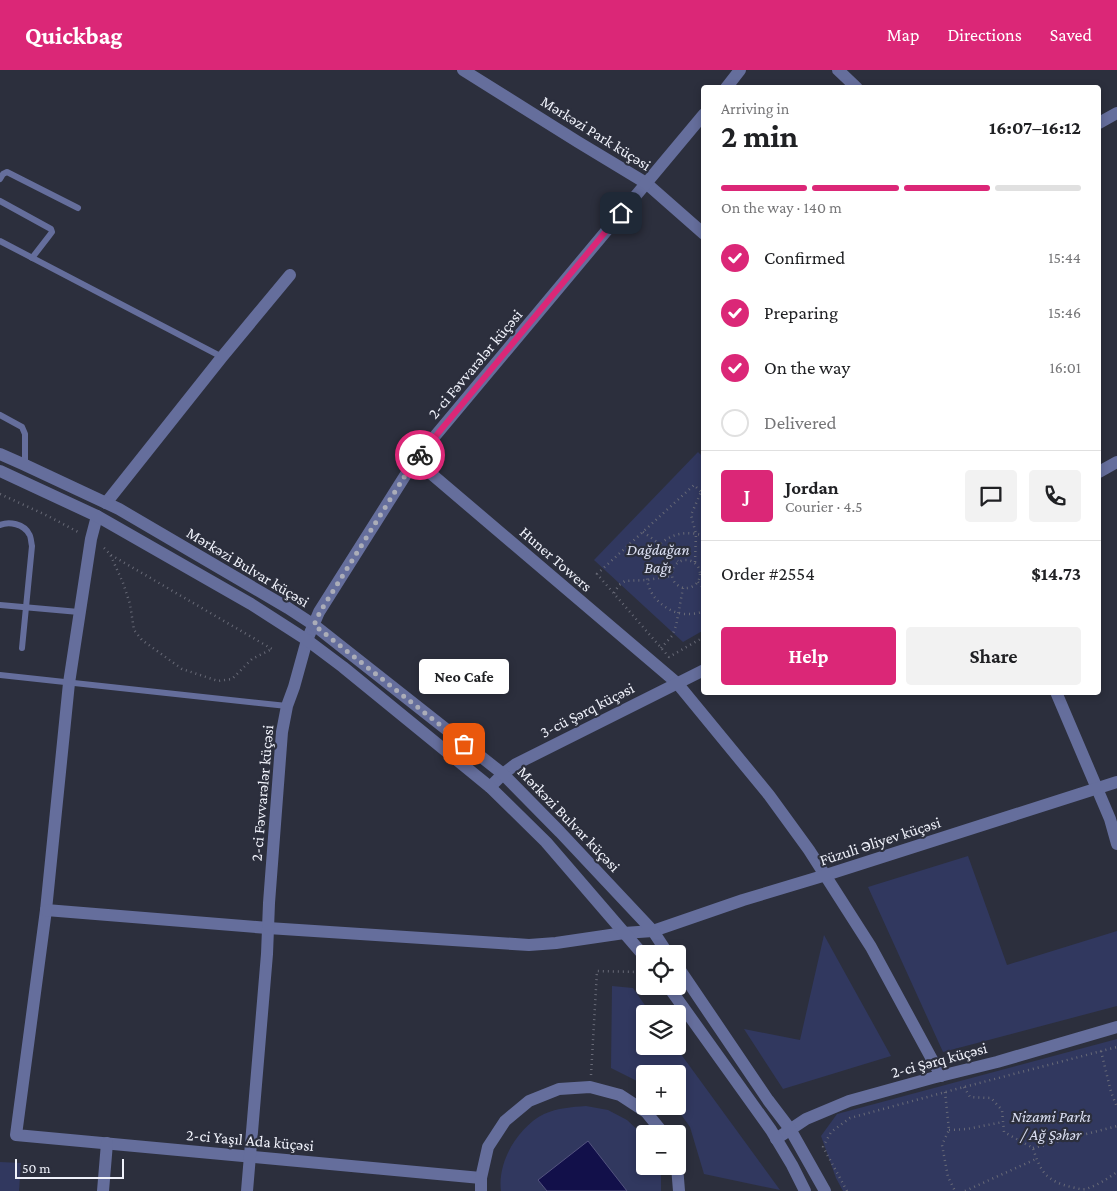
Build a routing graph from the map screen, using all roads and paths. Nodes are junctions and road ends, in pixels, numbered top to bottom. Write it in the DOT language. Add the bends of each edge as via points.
graph roads {
  1 [pos="463,70"];
  2 [pos="740,70"];
  3 [pos="838,70"];
  4 [pos="728,85"];
  5 [pos="854,85"];
  6 [pos="1117,113"];
  7 [pos="701,118"];
  8 [pos="1101,122"];
  9 [pos="0,178"];
  10 [pos="646,183"];
  11 [pos="0,201"];
  12 [pos="78,208"];
  13 [pos="701,231"];
  14 [pos="0,241"];
  15 [pos="32,258"];
  16 [pos="290,275"];
  17 [pos="222,357"];
  18 [pos="0,415"];
  19 [pos="0,454"];
  20 [pos="415,460"];
  21 [pos="1117,462"];
  22 [pos="25,465"];
  23 [pos="0,471"];
  24 [pos="1101,471"];
  25 [pos="700,492"];
  26 [pos="0,494"];
  27 [pos="106,503"];
  28 [pos="97,516"];
  29 [pos="0,525"];
  30 [pos="643,532"];
  31 [pos="696,534"];
  32 [pos="701,535"];
  33 [pos="91,539"];
  34 [pos="660,544"];
  35 [pos="110,554"];
  36 [pos="679,561"];
  37 [pos="695,562"];
  38 [pos="701,569"];
  39 [pos="672,576"];
  40 [pos="701,577"];
  41 [pos="647,580"];
  42 [pos="698,582"];
  43 [pos="701,586"];
  44 [pos="683,588"];
  45 [pos="614,593"];
  46 [pos="0,605"];
  47 [pos="26,608"];
  48 [pos="79,612"];
  49 [pos="701,612"];
  50 [pos="679,614"];
  51 [pos="314,625"];
  52 [pos="701,639"];
  53 [pos="307,640"];
  54 [pos="22,648"];
  55 [pos="662,648"];
  56 [pos="647,659"];
  57 [pos="701,671"];
  58 [pos="0,675"];
  59 [pos="69,683"];
  60 [pos="677,683"];
  61 [pos="1057,695"];
  62 [pos="287,706"];
  63 [pos="503,774"];
  64 [pos="1117,782"];
  65 [pos="490,788"];
  66 [pos="1096,788"];
  67 [pos="1117,844"];
  68 [pos="826,875"];
  69 [pos="46,910"];
  70 [pos="268,928"];
  71 [pos="653,931"];
  72 [pos="624,934"];
  73 [pos="662,945"];
  74 [pos="636,947"];
  75 [pos="636,972"];
  76 [pos="686,979"];
  77 [pos="674,995"];
  78 [pos="1117,1027"];
  79 [pos="1117,1047"];
  80 [pos="1101,1050"];
  81 [pos="941,1076"];
  82 [pos="964,1086"];
  83 [pos="590,1088"];
  84 [pos="945,1092"];
  85 [pos="1117,1107"];
  86 [pos="1004,1122"];
  87 [pos="657,1125"];
  88 [pos="1117,1126"];
  89 [pos="790,1129"];
  90 [pos="949,1130"];
  91 [pos="776,1139"];
  92 [pos="107,1143"];
  93 [pos="1033,1148"];
  94 [pos="249,1156"];
  95 [pos="1036,1159"];
  96 [pos="1117,1172"];
  97 [pos="678,1175"];
  98 [pos="480,1178"];
  99 [pos="1079,1190"];
  100 [pos="1085,1190"];
  101 [pos="103,1191"];
  102 [pos="247,1191"];
  103 [pos="482,1191"];
  104 [pos="679,1191"];
  105 [pos="805,1191"];
  106 [pos="825,1191"];
  107 [pos="846,1191"];
  108 [pos="955,1191"];
  109 [pos="965,1191"];
  1 -- 10 [label="street, Mərkəzi Park küçəsi"];
  2 -- 4 [label="street"];
  3 -- 5 [label="street"];
  6 -- 8 [label="street"];
  7 -- 10 [label="street, 2-ci Fəvvarələr küçəsi"];
  9 -- 12 [label="lane" via="7,172"];
  10 -- 13 [label="street, Mərkəzi Park küçəsi"];
  10 -- 20 [label="street, 2-ci Fəvvarələr küçəsi"];
  11 -- 15 [label="lane" via="51,229 50,236"];
  14 -- 15 [label="lane"];
  15 -- 17 [label="lane"];
  16 -- 17 [label="street"];
  17 -- 27 [label="street"];
  18 -- 22 [label="lane" via="22,427"];
  19 -- 22 [label="street, Mərkəzi Bulvar küçəsi"];
  20 -- 51 [label="street, 2-ci Fəvvarələr küçəsi"];
  20 -- 56 [label="street, Huner Towers"];
  21 -- 24 [label="street"];
  22 -- 27 [label="street, Mərkəzi Bulvar küçəsi"];
  23 -- 28 [label="street, Mərkəzi Bulvar küçəsi"];
  25 -- 30 [label="path" via="694,484"];
  25 -- 31 [label="path" via="691,515"];
  26 -- 33 [label="path"];
  27 -- 51 [label="street, Mərkəzi Bulvar küçəsi"];
  28 -- 33 [label="street"];
  28 -- 53 [label="street, Mərkəzi Bulvar küçəsi" via="251,604"];
  29 -- 47 [label="lane" via="21,526 30,534 32,546"];
  30 -- 34 [label="path"];
  30 -- 45 [label="path" via="597,574"];
  31 -- 32 [label="path"];
  31 -- 34 [label="path" via="677,534"];
  31 -- 37 [label="path"];
  33 -- 35 [label="path"];
  33 -- 48 [label="street"];
  34 -- 36 [label="path"];
  34 -- 41 [label="path" via="649,560"];
  35 -- 35 [label="path" via="230,624 272,649 252,659 232,679 218,681 182,669 142,640 134,630 130,604"];
  36 -- 37 [label="path"];
  36 -- 39 [label="path" via="674,565"];
  37 -- 38 [label="path"];
  39 -- 41 [label="path"];
  39 -- 44 [label="path"];
  40 -- 42 [label="path"];
  41 -- 45 [label="path" via="625,581"];
  41 -- 50 [label="path" via="655,598"];
  42 -- 43 [label="path"];
  42 -- 44 [label="path"];
  44 -- 50 [label="path"];
  45 -- 55 [label="path"];
  46 -- 47 [label="lane"];
  47 -- 48 [label="lane"];
  47 -- 54 [label="lane"];
  48 -- 59 [label="street"];
  49 -- 50 [label="path"];
  50 -- 55 [label="path" via="672,636"];
  51 -- 53 [label="street, 2-ci Fəvvarələr küçəsi"];
  51 -- 63 [label="street, Mərkəzi Bulvar küçəsi"];
  52 -- 55 [label="path" via="669,657"];
  53 -- 62 [label="street, 2-ci Fəvvarələr küçəsi"];
  53 -- 65 [label="street, Mərkəzi Bulvar küçəsi"];
  55 -- 56 [label="path"];
  56 -- 60 [label="street, Huner Towers"];
  57 -- 60 [label="street, 3-cü Şərq küçəsi"];
  58 -- 59 [label="lane"];
  59 -- 62 [label="lane"];
  59 -- 69 [label="street"];
  60 -- 63 [label="street, 3-cü Şərq küçəsi" via="516,764"];
  60 -- 68 [label="street, Huner Towers" via="769,796"];
  61 -- 66 [label="street"];
  62 -- 70 [label="street, 2-ci Fəvvarələr küçəsi" via="282,732"];
  63 -- 65 [label="street, 3-cü Şərq küçəsi"];
  63 -- 71 [label="street, Mərkəzi Bulvar küçəsi"];
  64 -- 66 [label="street, Füzuli Əliyev küçəsi"];
  65 -- 72 [label="street, Mərkəzi Bulvar küçəsi" via="546,842"];
  66 -- 67 [label="street"];
  66 -- 68 [label="street, Füzuli Əliyev küçəsi"];
  68 -- 71 [label="street, Füzuli Əliyev küçəsi"];
  68 -- 81 [label="street, Huner Towers" via="872,947"];
  69 -- 70 [label="street, Füzuli Əliyev küçəsi"];
  69 -- 92 [label="street, 2-ci Yaşıl Ada küçəsi" via="16,1135"];
  70 -- 72 [label="street, Füzuli Əliyev küçəsi" via="529,945"];
  70 -- 94 [label="street, 2-ci Fəvvarələr küçəsi"];
  71 -- 72 [label="street, Füzuli Əliyev küçəsi"];
  71 -- 73 [label="street, Mərkəzi Bulvar küçəsi"];
  72 -- 74 [label="street, Mərkəzi Bulvar küçəsi"];
  75 -- 83 [label="path" via="597,971"];
  76 -- 89 [label="street"];
  77 -- 91 [label="street"];
  78 -- 81 [label="street, 2-ci Şərq küçəsi"];
  79 -- 80 [label="path"];
  80 -- 82 [label="path"];
  80 -- 85 [label="path"];
  81 -- 89 [label="street, 2-ci Şərq küçəsi" via="849,1101"];
  82 -- 84 [label="path"];
  82 -- 86 [label="path" via="970,1097 990,1098 1002,1110"];
  83 -- 87 [label="street" via="620,1095 646,1112"];
  83 -- 98 [label="street" via="559,1089 529,1100 505,1121 492,1140"];
  84 -- 90 [label="path"];
  84 -- 107 [label="path" via="850,1118 831,1132 823,1147"];
  86 -- 90 [label="path"];
  86 -- 93 [label="path" via="1004,1132"];
  88 -- 93 [label="path"];
  89 -- 91 [label="street, 2-ci Şərq küçəsi"];
  89 -- 106 [label="street"];
  90 -- 108 [label="path" via="942,1145 948,1177"];
  91 -- 105 [label="street"];
  92 -- 94 [label="street, 2-ci Yaşıl Ada küçəsi"];
  92 -- 101 [label="street"];
  93 -- 95 [label="path"];
  94 -- 98 [label="street, 2-ci Yaşıl Ada küçəsi"];
  94 -- 102 [label="street, 2-ci Fəvvarələr küçəsi"];
  95 -- 99 [label="path" via="1048,1178"];
  95 -- 109 [label="path"];
  96 -- 100 [label="path"];
  97 -- 104 [label="street"];
  98 -- 103 [label="street"];
  99 -- 100 [label="path"];
}
